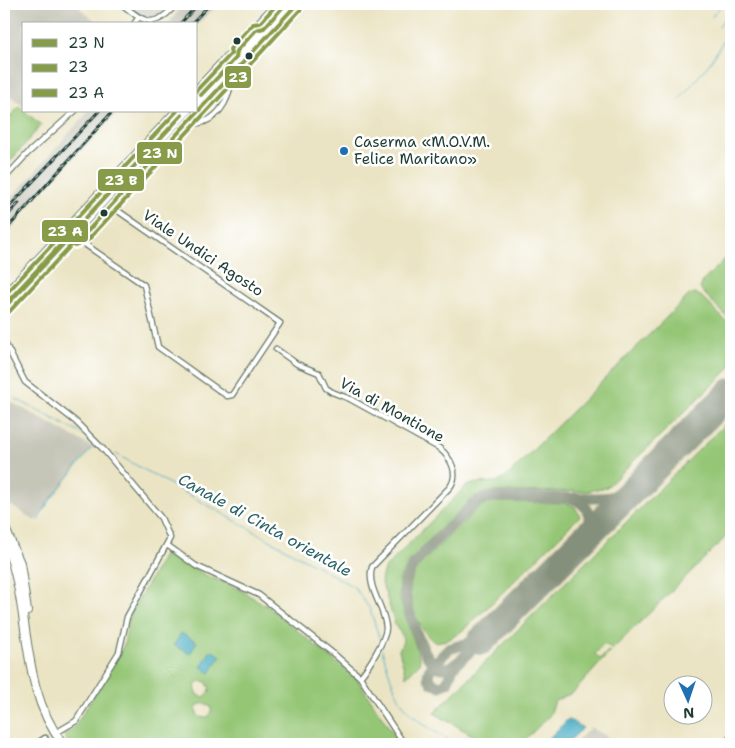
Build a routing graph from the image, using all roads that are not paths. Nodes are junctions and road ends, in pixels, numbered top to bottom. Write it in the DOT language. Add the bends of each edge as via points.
graph roads {
  1 [pos="122,4"];
  2 [pos="176,4"];
  3 [pos="277,4"];
  4 [pos="287,4"];
  5 [pos="296,4"];
  6 [pos="139,17"];
  7 [pos="135,22"];
  8 [pos="226,64"];
  9 [pos="235,72"];
  10 [pos="231,77"];
  11 [pos="198,89"];
  12 [pos="198,99"];
  13 [pos="198,111"];
  14 [pos="73,112"];
  15 [pos="176,112"];
  16 [pos="186,112"];
  17 [pos="197,112"];
  18 [pos="183,127"];
  19 [pos="134,169"];
  20 [pos="4,179"];
  21 [pos="118,197"];
  22 [pos="111,206"];
  23 [pos="70,225"];
  24 [pos="70,237"];
  25 [pos="81,238"];
  26 [pos="4,296"];
  27 [pos="4,308"];
  28 [pos="4,342"];
  29 [pos="276,349"];
  30 [pos="4,526"];
  31 [pos="4,540"];
  32 [pos="167,545"];
  33 [pos="29,655"];
  34 [pos="360,677"];
  35 [pos="59,731"];
  36 [pos="731,736"];
  37 [pos="45,738"];
  38 [pos="36,744"];
  39 [pos="63,744"];
  40 [pos="404,744"];
  41 [pos="726,744"];
  1 -- 6 [label="street"];
  2 -- 6 [label="street" via="158,20 148,22"];
  3 -- 8 [label="main road"];
  4 -- 8 [label="main road"];
  5 -- 9 [label="street"];
  6 -- 7 [label="street"];
  8 -- 9 [label="street"];
  8 -- 11 [label="main road"];
  8 -- 12 [label="main road"];
  9 -- 10 [label="street"];
  10 -- 13 [label="street"];
  10 -- 18 [label="street" via="228,96 218,112 206,121"];
  14 -- 20 [label="street"];
  15 -- 23 [label="main road"];
  16 -- 19 [label="main road"];
  17 -- 18 [label="street"];
  18 -- 21 [label="street"];
  19 -- 21 [label="street"];
  19 -- 24 [label="main road"];
  21 -- 22 [label="street"];
  22 -- 25 [label="street"];
  22 -- 25 [label="street, Viale Undici Agosto" via="280,323 232,395 227,396 158,348 144,284 86,245"];
  23 -- 24 [label="street"];
  23 -- 26 [label="main road"];
  24 -- 25 [label="street"];
  24 -- 27 [label="main road"];
  28 -- 32 [label="street" via="25,382 88,434 152,506 169,531"];
  29 -- 34 [label="street, Via di Montione" via="297,364 319,373 329,390 438,448 454,470 452,484 372,567 371,581 386,631"];
  30 -- 33 [label="main road" via="22,572"];
  31 -- 33 [label="main road" via="16,573"];
  32 -- 34 [label="street" via="196,566 259,595"];
  32 -- 35 [label="street" via="127,616 119,652 76,721"];
  33 -- 39 [label="main road" via="42,708"];
  34 -- 40 [label="street"];
  36 -- 41 [label="street"];
  37 -- 38 [label="street"];
}
